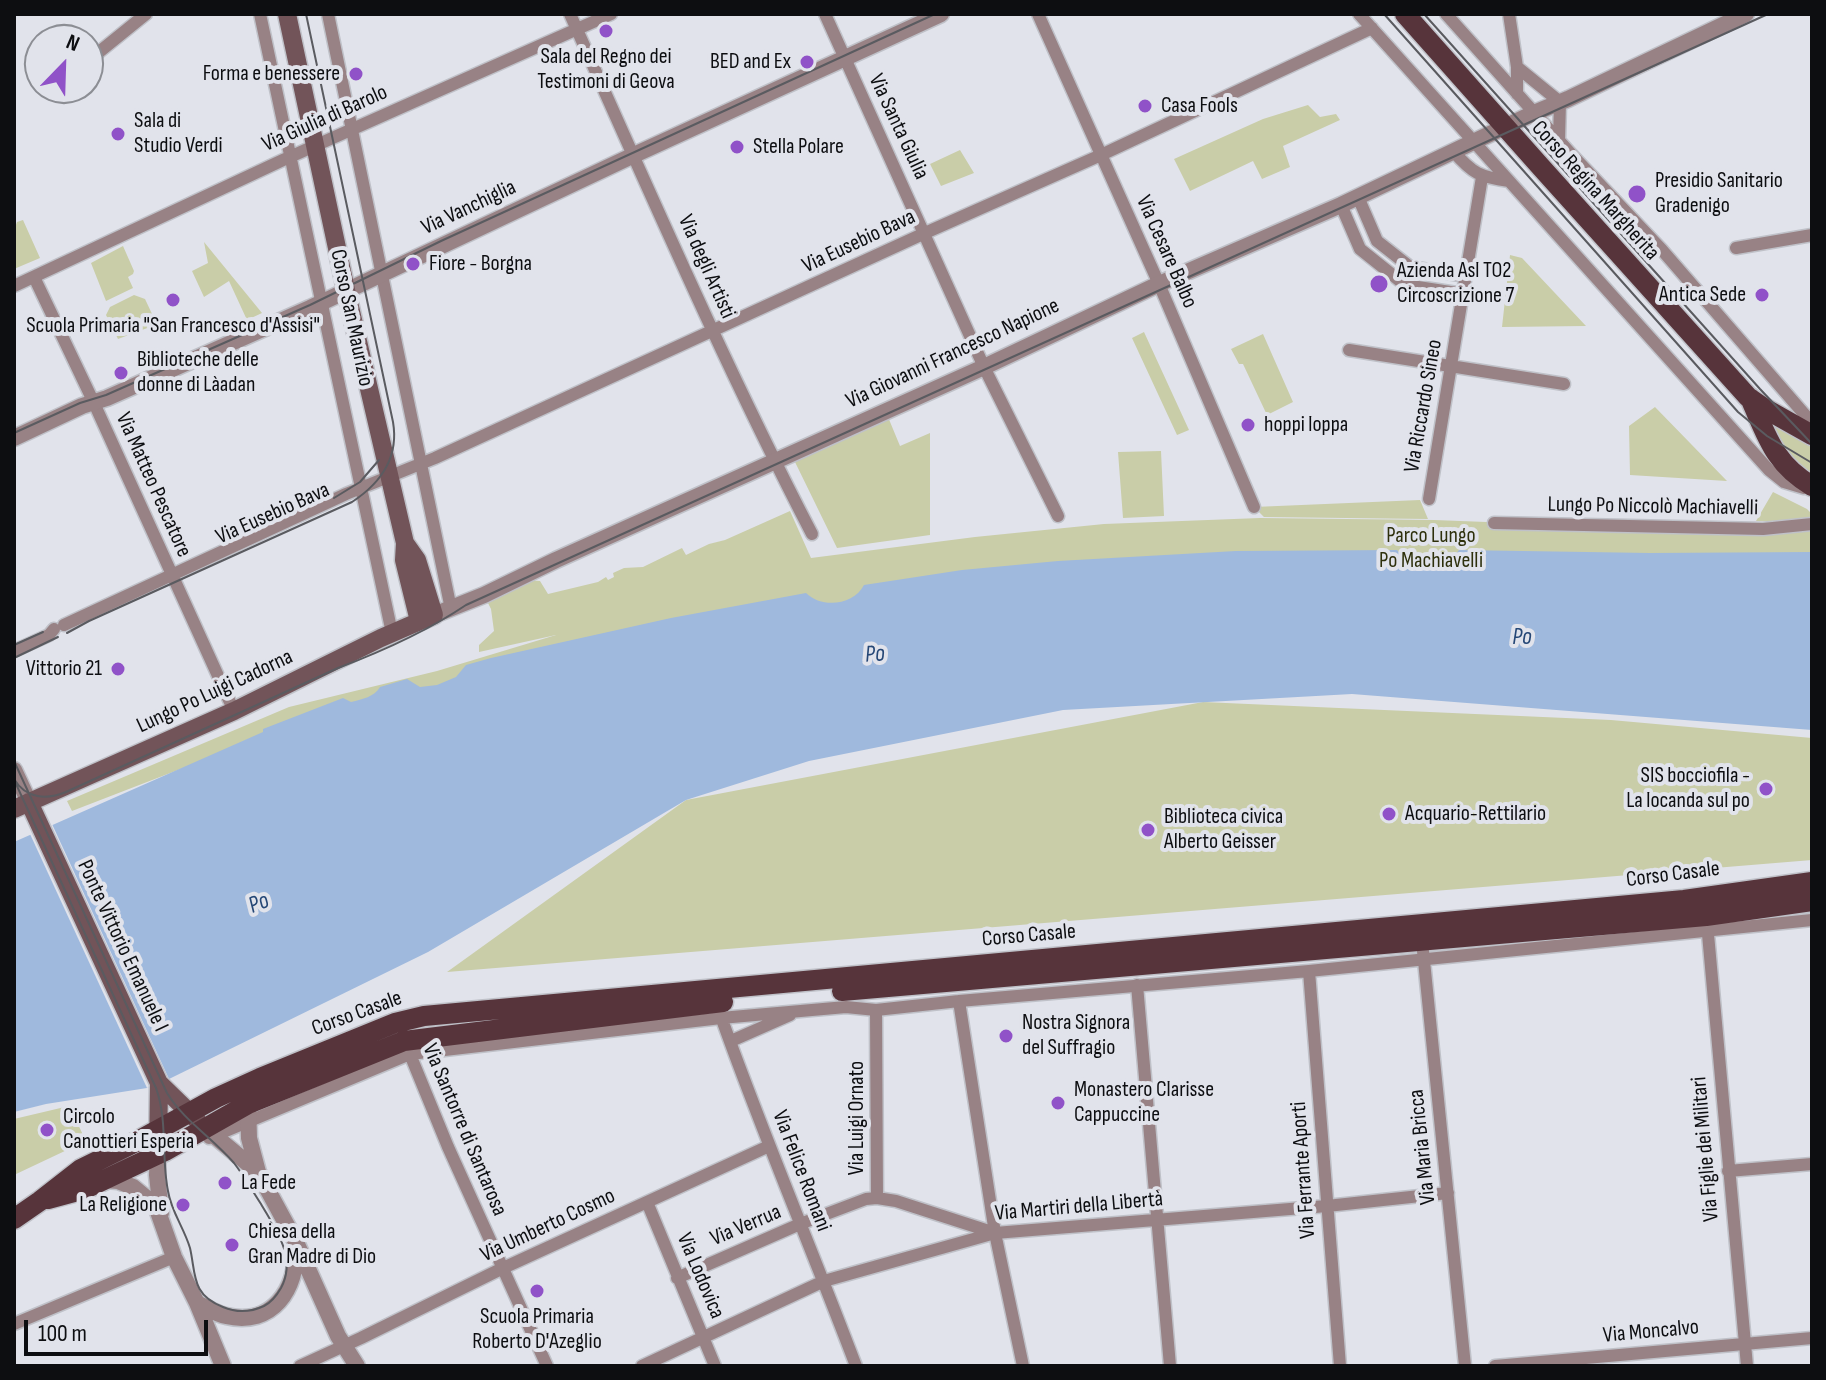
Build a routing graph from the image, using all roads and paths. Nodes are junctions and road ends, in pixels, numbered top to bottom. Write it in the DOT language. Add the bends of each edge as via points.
graph roads {
  1 [pos="146,14"];
  2 [pos="260,14"];
  3 [pos="287,14"];
  4 [pos="328,14"];
  5 [pos="570,14"];
  6 [pos="611,14"];
  7 [pos="825,14"];
  8 [pos="941,14"];
  9 [pos="1038,14"];
  10 [pos="1359,14"];
  11 [pos="1405,14"];
  12 [pos="1446,14"];
  13 [pos="1509,14"];
  14 [pos="1746,14"];
  15 [pos="1372,28"];
  16 [pos="577,29"];
  17 [pos="104,48"];
  18 [pos="844,58"];
  19 [pos="1517,67"];
  20 [pos="1517,94"];
  21 [pos="1560,102"];
  22 [pos="1534,113"];
  23 [pos="1505,127"];
  24 [pos="352,129"];
  25 [pos="1559,140"];
  26 [pos="1474,142"];
  27 [pos="315,146"];
  28 [pos="1453,151"];
  29 [pos="634,155"];
  30 [pos="1101,155"];
  31 [pos="292,156"];
  32 [pos="1482,177"];
  33 [pos="1509,181"];
  34 [pos="1358,197"];
  35 [pos="1341,205"];
  36 [pos="1371,227"];
  37 [pos="925,233"];
  38 [pos="1354,234"];
  39 [pos="1812,235"];
  40 [pos="1736,248"];
  41 [pos="1393,253"];
  42 [pos="1382,267"];
  43 [pos="1428,270"];
  44 [pos="381,273"];
  45 [pos="1466,276"];
  46 [pos="34,277"];
  47 [pos="1159,284"];
  48 [pos="14,286"];
  49 [pos="1425,288"];
  50 [pos="346,290"];
  51 [pos="1463,294"];
  52 [pos="322,302"];
  53 [pos="713,332"];
  54 [pos="1349,350"];
  55 [pos="984,367"];
  56 [pos="1452,367"];
  57 [pos="1564,384"];
  58 [pos="1750,398"];
  59 [pos="94,403"];
  60 [pos="1812,423"];
  61 [pos="1812,435"];
  62 [pos="14,438"];
  63 [pos="422,462"];
  64 [pos="775,462"];
  65 [pos="390,476"];
  66 [pos="1812,488"];
  67 [pos="362,489"];
  68 [pos="1429,499"];
  69 [pos="1254,507"];
  70 [pos="1058,516"];
  71 [pos="1494,523"];
  72 [pos="1812,524"];
  73 [pos="812,534"];
  74 [pos="173,577"];
  75 [pos="435,615"];
  76 [pos="392,633"];
  77 [pos="14,651"];
  78 [pos="234,711"];
  79 [pos="14,770"];
  80 [pos="22,806"];
  81 [pos="1812,882"];
  82 [pos="1812,901"];
  83 [pos="1812,920"];
  84 [pos="1707,922"];
  85 [pos="1422,941"];
  86 [pos="1309,971"];
  87 [pos="1137,985"];
  88 [pos="835,992"];
  89 [pos="959,1001"];
  90 [pos="716,1003"];
  91 [pos="801,1010"];
  92 [pos="876,1010"];
  93 [pos="731,1041"];
  94 [pos="407,1047"];
  95 [pos="159,1083"];
  96 [pos="248,1112"];
  97 [pos="189,1113"];
  98 [pos="158,1130"];
  99 [pos="210,1132"];
  100 [pos="769,1146"];
  101 [pos="158,1155"];
  102 [pos="1812,1164"];
  103 [pos="1728,1171"];
  104 [pos="258,1172"];
  105 [pos="83,1179"];
  106 [pos="105,1180"];
  107 [pos="1448,1193"];
  108 [pos="877,1198"];
  109 [pos="647,1202"];
  110 [pos="1327,1206"];
  111 [pos="161,1214"];
  112 [pos="14,1219"];
  113 [pos="1158,1219"];
  114 [pos="800,1224"];
  115 [pos="995,1233"];
  116 [pos="296,1242"];
  117 [pos="174,1257"];
  118 [pos="501,1269"];
  119 [pos="677,1278"];
  120 [pos="824,1281"];
  121 [pos="197,1303"];
  122 [pos="14,1324"];
  123 [pos="704,1337"];
  124 [pos="1812,1338"];
  125 [pos="1744,1344"];
  126 [pos="345,1346"];
  127 [pos="223,1366"];
  128 [pos="300,1366"];
  129 [pos="357,1366"];
  130 [pos="547,1366"];
  131 [pos="642,1366"];
  132 [pos="715,1366"];
  133 [pos="856,1366"];
  134 [pos="1023,1366"];
  135 [pos="1170,1366"];
  136 [pos="1340,1366"];
  137 [pos="1465,1366"];
  138 [pos="1495,1366"];
  139 [pos="1747,1366"];
  1 -- 17 [label="street"];
  2 -- 31 [label="street, Corso San Maurizio"];
  3 -- 27 [label="main road, Corso San Maurizio"];
  4 -- 24 [label="street, Corso San Maurizio"];
  5 -- 16 [label="street, Via degli Artisti"];
  6 -- 16 [label="street, Via Giulia di Barolo"];
  7 -- 18 [label="street, Via Santa Giulia"];
  8 -- 18 [label="street, Via Vanchiglia"];
  9 -- 30 [label="street, Via Cesare Balbo"];
  10 -- 15 [label="street, Corso Regina Margherita"];
  11 -- 23 [label="main road, Corso Regina Margherita"];
  12 -- 20 [label="street, Corso Regina Margherita"];
  13 -- 19 [label="street"];
  14 -- 21 [label="street, Via Giovanni Francesco Napione"];
  15 -- 26 [label="street, Corso Regina Margherita"];
  15 -- 30 [label="street, Via Eusebio Bava"];
  16 -- 24 [label="street, Via Giulia di Barolo"];
  16 -- 29 [label="street, Via degli Artisti"];
  18 -- 29 [label="street, Via Vanchiglia"];
  18 -- 37 [label="street, Via Santa Giulia"];
  19 -- 20 [label="street"];
  19 -- 21 [label="street, Corso Regina Margherita"];
  20 -- 22 [label="street, Corso Regina Margherita"];
  21 -- 22 [label="street, Via Giovanni Francesco Napione"];
  21 -- 25 [label="street, Corso Regina Margherita"];
  22 -- 23 [label="street, Via Giovanni Francesco Napione"];
  22 -- 25 [label="street, Corso Regina Margherita"];
  23 -- 26 [label="street, Via Giovanni Francesco Napione"];
  23 -- 58 [label="main road, Corso Regina Margherita"];
  24 -- 27 [label="street, Via Giulia di Barolo"];
  24 -- 44 [label="street, Corso San Maurizio"];
  25 -- 60 [label="street, Corso Regina Margherita"];
  26 -- 28 [label="street, Via Giovanni Francesco Napione"];
  26 -- 33 [label="street, Corso Regina Margherita"];
  27 -- 31 [label="street, Via Giulia di Barolo"];
  27 -- 50 [label="main road, Corso San Maurizio"];
  28 -- 32 [label="street"];
  28 -- 34 [label="street, Via Giovanni Francesco Napione"];
  29 -- 44 [label="street, Via Vanchiglia"];
  29 -- 53 [label="street, Via degli Artisti"];
  30 -- 37 [label="street, Via Eusebio Bava"];
  30 -- 47 [label="street, Via Cesare Balbo"];
  31 -- 46 [label="street, Via Giulia di Barolo"];
  31 -- 52 [label="street, Corso San Maurizio"];
  32 -- 33 [label="street"];
  32 -- 45 [label="street, Via Riccardo Sineo"];
  33 -- 66 [label="street, Corso Regina Margherita" via="1769,470 1784,482"];
  34 -- 35 [label="street, Via Giovanni Francesco Napione"];
  34 -- 36 [label="street"];
  35 -- 38 [label="street"];
  35 -- 47 [label="street, Via Giovanni Francesco Napione"];
  36 -- 38 [label="street"];
  36 -- 41 [label="street" via="1377,241"];
  37 -- 53 [label="street, Via Eusebio Bava"];
  37 -- 55 [label="street, Via Santa Giulia"];
  38 -- 42 [label="street" via="1360,249"];
  39 -- 40 [label="street"];
  41 -- 42 [label="street"];
  41 -- 43 [label="street" via="1410,267"];
  42 -- 49 [label="street" via="1405,285"];
  43 -- 45 [label="street"];
  43 -- 49 [label="street"];
  44 -- 50 [label="street, Via Vanchiglia"];
  44 -- 63 [label="street, Corso San Maurizio"];
  45 -- 51 [label="street, Via Riccardo Sineo"];
  46 -- 48 [label="street, Via Giulia di Barolo"];
  46 -- 59 [label="street, Via Matteo Pescatore"];
  47 -- 55 [label="street, Via Giovanni Francesco Napione"];
  47 -- 69 [label="street, Via Cesare Balbo"];
  49 -- 51 [label="street"];
  50 -- 52 [label="street, Via Vanchiglia"];
  50 -- 65 [label="main road, Corso San Maurizio"];
  51 -- 56 [label="street, Via Riccardo Sineo"];
  52 -- 59 [label="street, Via Vanchiglia"];
  52 -- 67 [label="street, Corso San Maurizio"];
  53 -- 63 [label="street, Via Eusebio Bava"];
  53 -- 64 [label="street, Via degli Artisti"];
  54 -- 56 [label="street"];
  55 -- 64 [label="street, Via Giovanni Francesco Napione"];
  55 -- 70 [label="street, Via Santa Giulia"];
  56 -- 57 [label="street"];
  56 -- 68 [label="street, Via Riccardo Sineo"];
  58 -- 61 [label="main road, Corso Regina Margherita"];
  58 -- 66 [label="main road, Corso Regina Margherita" via="1779,460"];
  59 -- 62 [label="street, Via Vanchiglia"];
  59 -- 74 [label="street, Via Matteo Pescatore"];
  63 -- 65 [label="street, Via Eusebio Bava"];
  63 -- 75 [label="street, Corso San Maurizio"];
  64 -- 73 [label="street, Via degli Artisti"];
  64 -- 75 [label="street, Via Giovanni Francesco Napione"];
  65 -- 67 [label="street, Via Eusebio Bava"];
  65 -- 75 [label="main road, Corso San Maurizio" via="404,560"];
  67 -- 74 [label="street, Via Eusebio Bava"];
  67 -- 76 [label="street, Corso San Maurizio"];
  71 -- 72 [label="street, Lungo Po Niccolò Machiavelli" via="1763,529"];
  74 -- 77 [label="street, Via Eusebio Bava"];
  74 -- 78 [label="street, Via Matteo Pescatore"];
  75 -- 76 [label="main road, Lungo Po Luigi Cadorna"];
  76 -- 78 [label="main road, Lungo Po Luigi Cadorna"];
  78 -- 80 [label="main road, Lungo Po Luigi Cadorna"];
  79 -- 80 [label="street"];
  80 -- 95 [label="main road, Ponte Vittorio Emanuele I" via="42,829"];
  81 -- 85 [label="main road, Corso Casale"];
  82 -- 84 [label="main road, Corso Casale"];
  83 -- 84 [label="street, Corso Casale"];
  84 -- 85 [label="main road, Corso Casale"];
  84 -- 103 [label="street, Via Figlie dei Militari"];
  85 -- 86 [label="street, Corso Casale"];
  85 -- 88 [label="main road, Corso Casale"];
  85 -- 90 [label="main road, Corso Casale"];
  85 -- 107 [label="street, Via Maria Bricca"];
  86 -- 87 [label="street, Corso Casale"];
  86 -- 110 [label="street, Via Ferrante Aporti"];
  87 -- 89 [label="street, Corso Casale"];
  87 -- 113 [label="street"];
  88 -- 90 [label="main road, Corso Casale"];
  88 -- 92 [label="street"];
  89 -- 92 [label="street, Corso Casale"];
  89 -- 115 [label="street"];
  90 -- 91 [label="street, Corso Casale"];
  90 -- 93 [label="street, Via Felice Romani"];
  90 -- 94 [label="main road, Corso Casale"];
  90 -- 97 [label="main road, Corso Casale" via="424,1016 260,1078"];
  91 -- 92 [label="street, Corso Casale"];
  91 -- 93 [label="street, Corso Casale"];
  92 -- 108 [label="street, Via Luigi Ornato"];
  93 -- 100 [label="street, Via Felice Romani"];
  94 -- 96 [label="street, Corso Casale"];
  94 -- 96 [label="main road, Corso Casale" via="278,1092"];
  94 -- 118 [label="street, Via Santorre di Santarosa"];
  95 -- 97 [label="main road"];
  95 -- 98 [label="main road"];
  96 -- 99 [label="main road, Corso Casale"];
  96 -- 104 [label="street"];
  97 -- 98 [label="main road, Corso Casale"];
  97 -- 99 [label="main road"];
  98 -- 101 [label="main road"];
  98 -- 105 [label="main road, Corso Casale"];
  99 -- 101 [label="main road"];
  99 -- 104 [label="street"];
  100 -- 109 [label="street, Via Umberto Cosmo"];
  100 -- 114 [label="street, Via Felice Romani"];
  101 -- 106 [label="main road"];
  101 -- 111 [label="street"];
  102 -- 103 [label="street"];
  103 -- 125 [label="street, Via Figlie dei Militari"];
  104 -- 116 [label="street"];
  105 -- 106 [label="main road"];
  105 -- 112 [label="main road"];
  106 -- 111 [label="street" via="133,1187"];
  107 -- 110 [label="street, Via Martiri della Libertà"];
  107 -- 137 [label="street, Via Maria Bricca"];
  108 -- 114 [label="street, Via Verrua"];
  108 -- 115 [label="street, Via Luigi Ornato"];
  109 -- 118 [label="street, Via Umberto Cosmo"];
  109 -- 119 [label="street, Via Lodovica"];
  110 -- 113 [label="street, Via Martiri della Libertà"];
  110 -- 136 [label="street, Via Ferrante Aporti"];
  111 -- 117 [label="street"];
  113 -- 115 [label="street, Via Martiri della Libertà"];
  113 -- 135 [label="street"];
  114 -- 119 [label="street, Via Verrua"];
  114 -- 120 [label="street, Via Felice Romani"];
  115 -- 120 [label="street, Via Martiri della Libertà"];
  115 -- 134 [label="street"];
  116 -- 121 [label="street" via="289,1288 267,1311 229,1317"];
  116 -- 126 [label="street"];
  117 -- 121 [label="street"];
  117 -- 122 [label="street"];
  118 -- 126 [label="street, Via Umberto Cosmo"];
  118 -- 130 [label="street, Via Santorre di Santarosa"];
  119 -- 123 [label="street, Via Lodovica"];
  120 -- 123 [label="street, Via Martiri della Libertà"];
  120 -- 133 [label="street, Via Felice Romani"];
  121 -- 127 [label="street"];
  123 -- 131 [label="street, Via Martiri della Libertà"];
  123 -- 132 [label="street, Via Lodovica"];
  124 -- 125 [label="street, Via Moncalvo"];
  125 -- 138 [label="street, Via Moncalvo"];
  125 -- 139 [label="street, Via Figlie dei Militari"];
  126 -- 128 [label="street, Via Umberto Cosmo"];
  126 -- 129 [label="street"];
}
